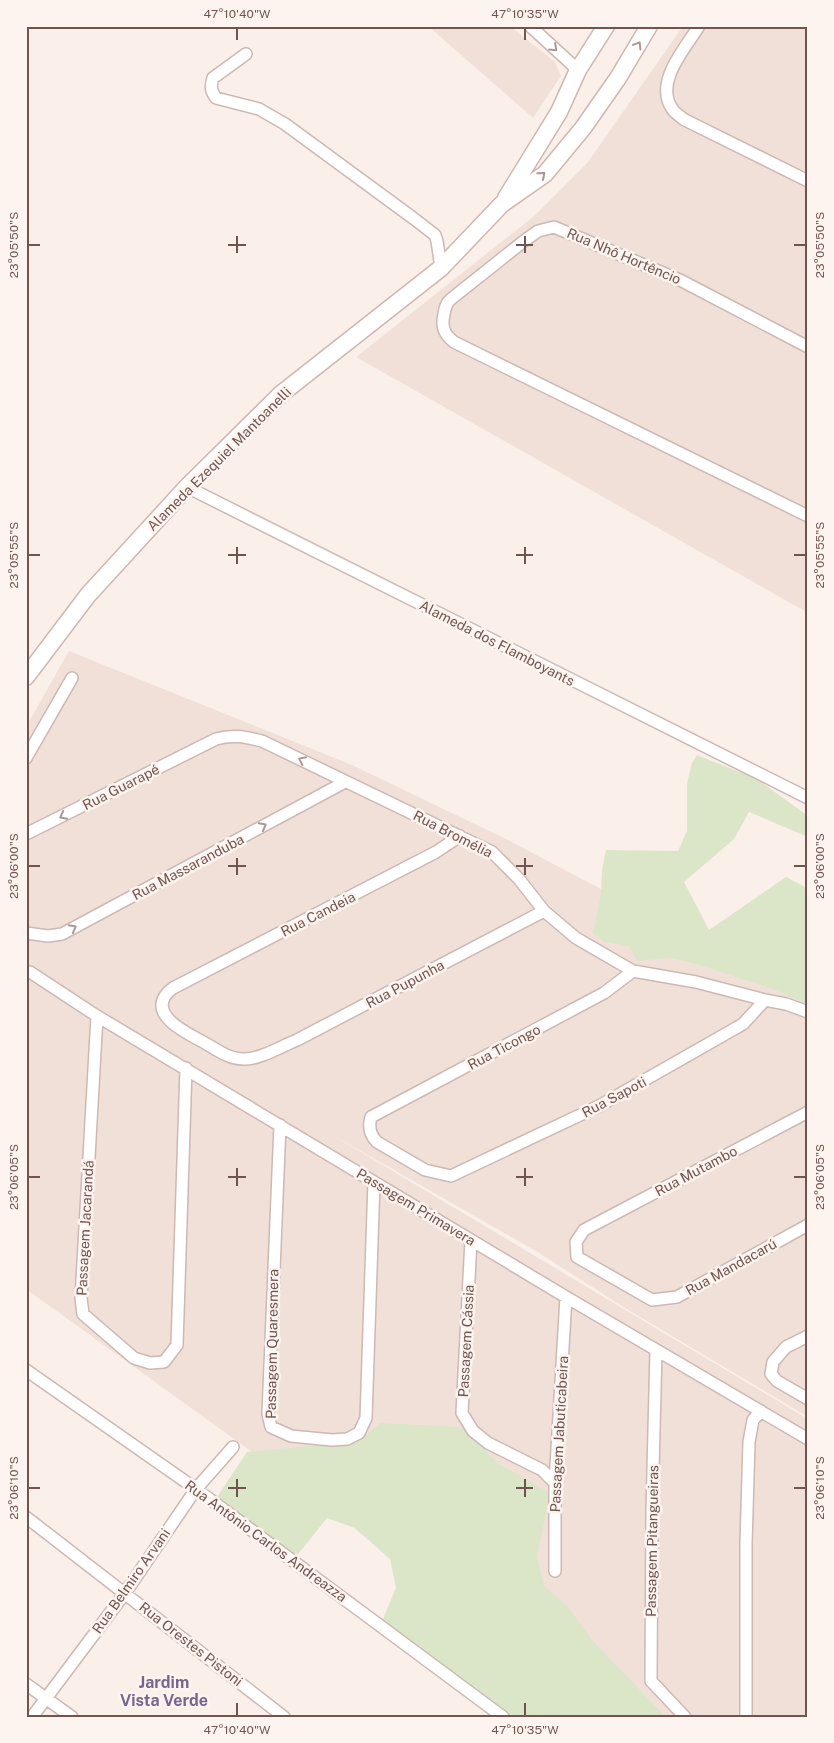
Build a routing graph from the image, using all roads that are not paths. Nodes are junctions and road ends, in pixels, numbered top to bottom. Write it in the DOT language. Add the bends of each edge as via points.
graph roads {
  1 [pos="530,26"];
  2 [pos="606,26"];
  3 [pos="649,26"];
  4 [pos="699,26"];
  5 [pos="246,54"];
  6 [pos="578,70"];
  7 [pos="559,112"];
  8 [pos="583,128"];
  9 [pos="808,181"];
  10 [pos="502,204"];
  11 [pos="441,268"];
  12 [pos="808,347"];
  13 [pos="187,487"];
  14 [pos="808,516"];
  15 [pos="26,677"];
  16 [pos="72,678"];
  17 [pos="216,739"];
  18 [pos="26,758"];
  19 [pos="345,782"];
  20 [pos="808,798"];
  21 [pos="29,829"];
  22 [pos="460,836"];
  23 [pos="544,911"];
  24 [pos="26,933"];
  25 [pos="26,972"];
  26 [pos="633,972"];
  27 [pos="173,988"];
  28 [pos="765,1000"];
  29 [pos="808,1012"];
  30 [pos="97,1016"];
  31 [pos="186,1068"];
  32 [pos="808,1112"];
  33 [pos="280,1125"];
  34 [pos="451,1176"];
  35 [pos="374,1182"];
  36 [pos="808,1225"];
  37 [pos="471,1240"];
  38 [pos="566,1297"];
  39 [pos="652,1300"];
  40 [pos="808,1336"];
  41 [pos="656,1350"];
  42 [pos="26,1370"];
  43 [pos="808,1399"];
  44 [pos="761,1411"];
  45 [pos="808,1440"];
  46 [pos="232,1447"];
  47 [pos="555,1483"];
  48 [pos="196,1489"];
  49 [pos="26,1518"];
  50 [pos="555,1571"];
  51 [pos="125,1593"];
  52 [pos="26,1684"];
  53 [pos="46,1698"];
  54 [pos="32,1717"];
  55 [pos="72,1717"];
  56 [pos="284,1717"];
  57 [pos="503,1717"];
  58 [pos="685,1717"];
  59 [pos="746,1717"];
  1 -- 6 [label="street, one-way"];
  2 -- 6 [label="main road, Alameda Ezequiel Mantoanelli"];
  8 -- 3 [label="main road, Alameda Ezequiel Mantoanelli, one-way"];
  4 -- 9 [label="street" via="670,72 668,100 673,111"];
  5 -- 11 [label="street" via="214,78 211,84 216,98 259,109 285,124 413,218 435,235"];
  6 -- 7 [label="main road, Alameda Ezequiel Mantoanelli"];
  7 -- 8 [label="main road"];
  7 -- 10 [label="main road, Alameda Ezequiel Mantoanelli"];
  10 -- 8 [label="main road, Alameda Ezequiel Mantoanelli, one-way" via="545,174"];
  10 -- 11 [label="main road, Alameda Ezequiel Mantoanelli"];
  11 -- 13 [label="main road, Alameda Ezequiel Mantoanelli" via="281,394"];
  12 -- 14 [label="street, Rua Nhô Hortêncio" via="682,281 554,227 538,231 447,303 442,320 447,336 460,345"];
  13 -- 15 [label="main road, Alameda Ezequiel Mantoanelli" via="88,596"];
  13 -- 20 [label="street, Alameda dos Flamboyants"];
  16 -- 18 [label="street"];
  19 -- 17 [label="street, Rua Bromélia, one-way" via="262,741 240,736"];
  17 -- 21 [label="street, Rua Guarapé, one-way"];
  19 -- 22 [label="street, Rua Bromélia"];
  24 -- 19 [label="street, Rua Massaranduba, one-way" via="62,934"];
  22 -- 23 [label="street, Rua Bromélia" via="492,852"];
  22 -- 27 [label="street, Rua Candeia" via="436,852"];
  23 -- 26 [label="street, Rua Bromélia" via="576,938"];
  23 -- 27 [label="street, Rua Pupunha" via="297,1040 245,1060 232,1058 179,1029 166,1015 162,1005 164,997"];
  25 -- 30 [label="street, Passagem Primavera"];
  26 -- 28 [label="street, Rua Bromélia" via="696,982"];
  26 -- 34 [label="street, Rua Ticongo" via="604,993 371,1117 371,1136 377,1142 425,1170"];
  28 -- 29 [label="street, Rua Bromélia"];
  28 -- 34 [label="street, Rua Sapoti" via="744,1024 599,1106"];
  30 -- 31 [label="street, Passagem Primavera"];
  30 -- 31 [label="street, Passagem Jacarandá" via="80,1298 83,1314 134,1358 150,1363 164,1362 178,1345"];
  31 -- 33 [label="street, Passagem Primavera"];
  32 -- 39 [label="street, Rua Mutambo" via="584,1230 576,1242 577,1257"];
  33 -- 35 [label="street, Passagem Primavera"];
  33 -- 35 [label="street, Passagem Quaresmera" via="268,1414 271,1427 291,1436 347,1439 359,1433 366,1418"];
  35 -- 37 [label="street, Passagem Primavera"];
  36 -- 39 [label="street, Rua Mandacarú" via="677,1297"];
  37 -- 38 [label="street, Passagem Primavera"];
  37 -- 47 [label="street, Passagem Cássia" via="462,1413 473,1431 488,1444 542,1470"];
  38 -- 41 [label="street, Passagem Primavera"];
  38 -- 47 [label="street, Passagem Jabuticabeira"];
  40 -- 43 [label="street" via="786,1348 773,1362 772,1374 777,1382"];
  41 -- 44 [label="street, Passagem Primavera"];
  41 -- 58 [label="street, Passagem Pitangueiras" via="651,1681"];
  42 -- 48 [label="street, Rua Antônio Carlos Andreazza"];
  44 -- 45 [label="street, Passagem Primavera"];
  44 -- 59 [label="street" via="753,1420 750,1442 746,1544"];
  46 -- 48 [label="street, Rua Belmiro Arvani"];
  47 -- 50 [label="street, Passagem Jabuticabeira"];
  48 -- 51 [label="street, Rua Belmiro Arvani"];
  48 -- 57 [label="street, Rua Antônio Carlos Andreazza"];
  49 -- 51 [label="street, Rua Orestes Pistoni"];
  51 -- 53 [label="street, Rua Belmiro Arvani"];
  51 -- 56 [label="street, Rua Orestes Pistoni"];
  52 -- 53 [label="street"];
  53 -- 54 [label="street, Rua Belmiro Arvani"];
  53 -- 55 [label="street"];
}
